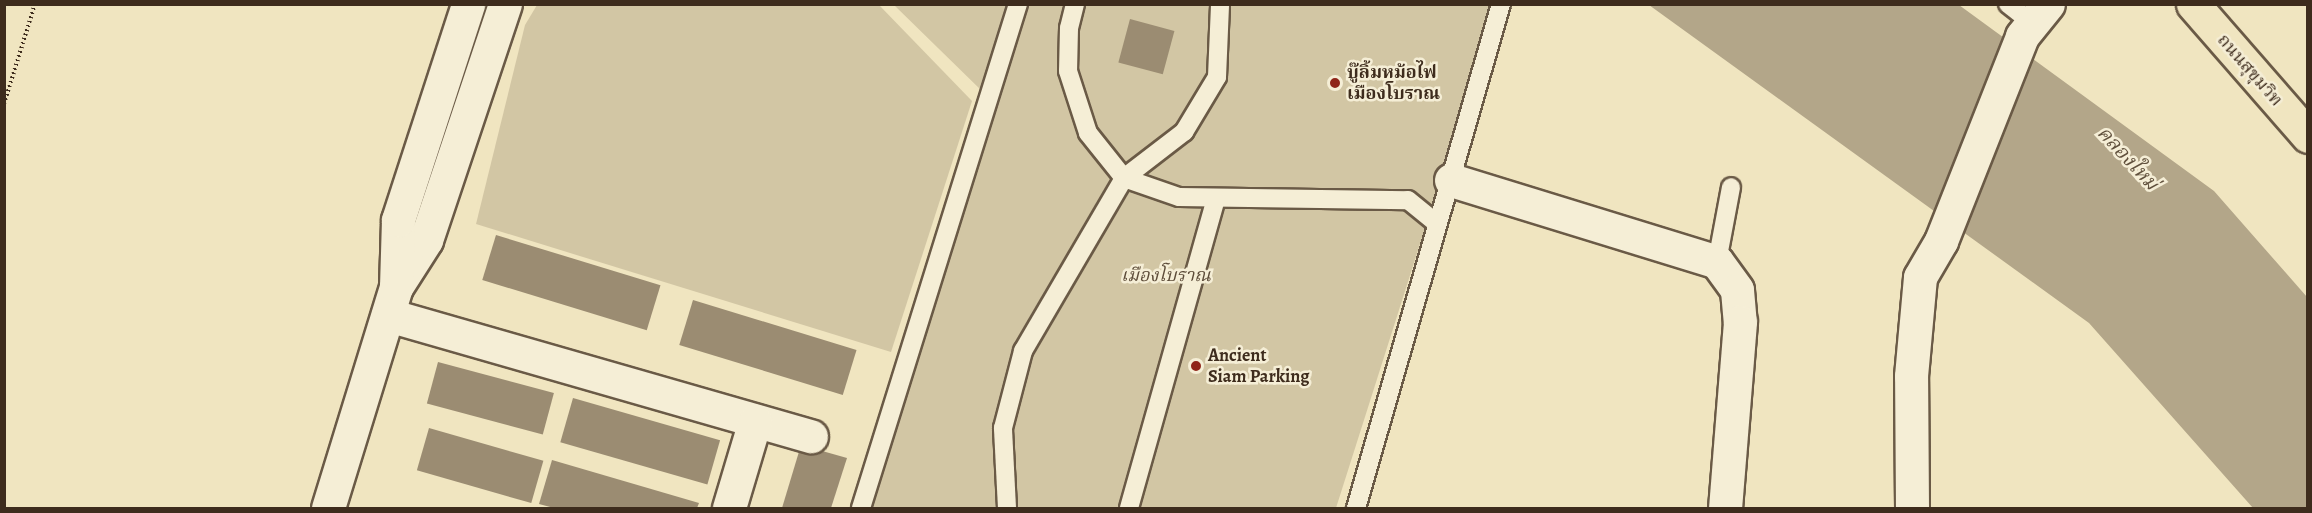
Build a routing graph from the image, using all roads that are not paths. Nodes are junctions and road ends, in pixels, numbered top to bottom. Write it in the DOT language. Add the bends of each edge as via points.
graph roads {
  1 [pos="468,4"];
  2 [pos="505,4"];
  3 [pos="1018,4"];
  4 [pos="1075,4"];
  5 [pos="1220,4"];
  6 [pos="1502,4"];
  7 [pos="2193,4"];
  8 [pos="2028,17"];
  9 [pos="2307,136"];
  10 [pos="1124,178"];
  11 [pos="1451,180"];
  12 [pos="1731,187"];
  13 [pos="1216,198"];
  14 [pos="1436,223"];
  15 [pos="1717,262"];
  16 [pos="392,301"];
  17 [pos="755,421"];
  18 [pos="812,436"];
  19 [pos="334,507"];
  20 [pos="729,508"];
  21 [pos="861,508"];
  22 [pos="1006,508"];
  23 [pos="1129,508"];
  24 [pos="1356,508"];
  25 [pos="1725,508"];
  26 [pos="1912,508"];
  1 -- 16 [label="street" via="398,220"];
  2 -- 16 [label="street" via="426,240"];
  3 -- 21 [label="lane"];
  4 -- 10 [label="lane" via="1069,28 1068,71 1088,134"];
  5 -- 10 [label="lane" via="1217,77 1184,132"];
  6 -- 11 [label="lane"];
  7 -- 9 [label="highway, ถนนสุขุมวิท"];
  8 -- 26 [label="street" via="1941,241 1920,277 1911,376"];
  10 -- 13 [label="lane" via="1179,196"];
  10 -- 22 [label="lane" via="1023,351 1003,428"];
  11 -- 14 [label="lane"];
  11 -- 15 [label="street"];
  12 -- 15 [label="lane"];
  13 -- 14 [label="lane" via="1408,200"];
  13 -- 23 [label="lane"];
  14 -- 24 [label="lane"];
  15 -- 25 [label="street" via="1737,290 1740,322"];
  16 -- 17 [label="street"];
  16 -- 19 [label="street"];
  17 -- 18 [label="street"];
  17 -- 20 [label="street"];
}
